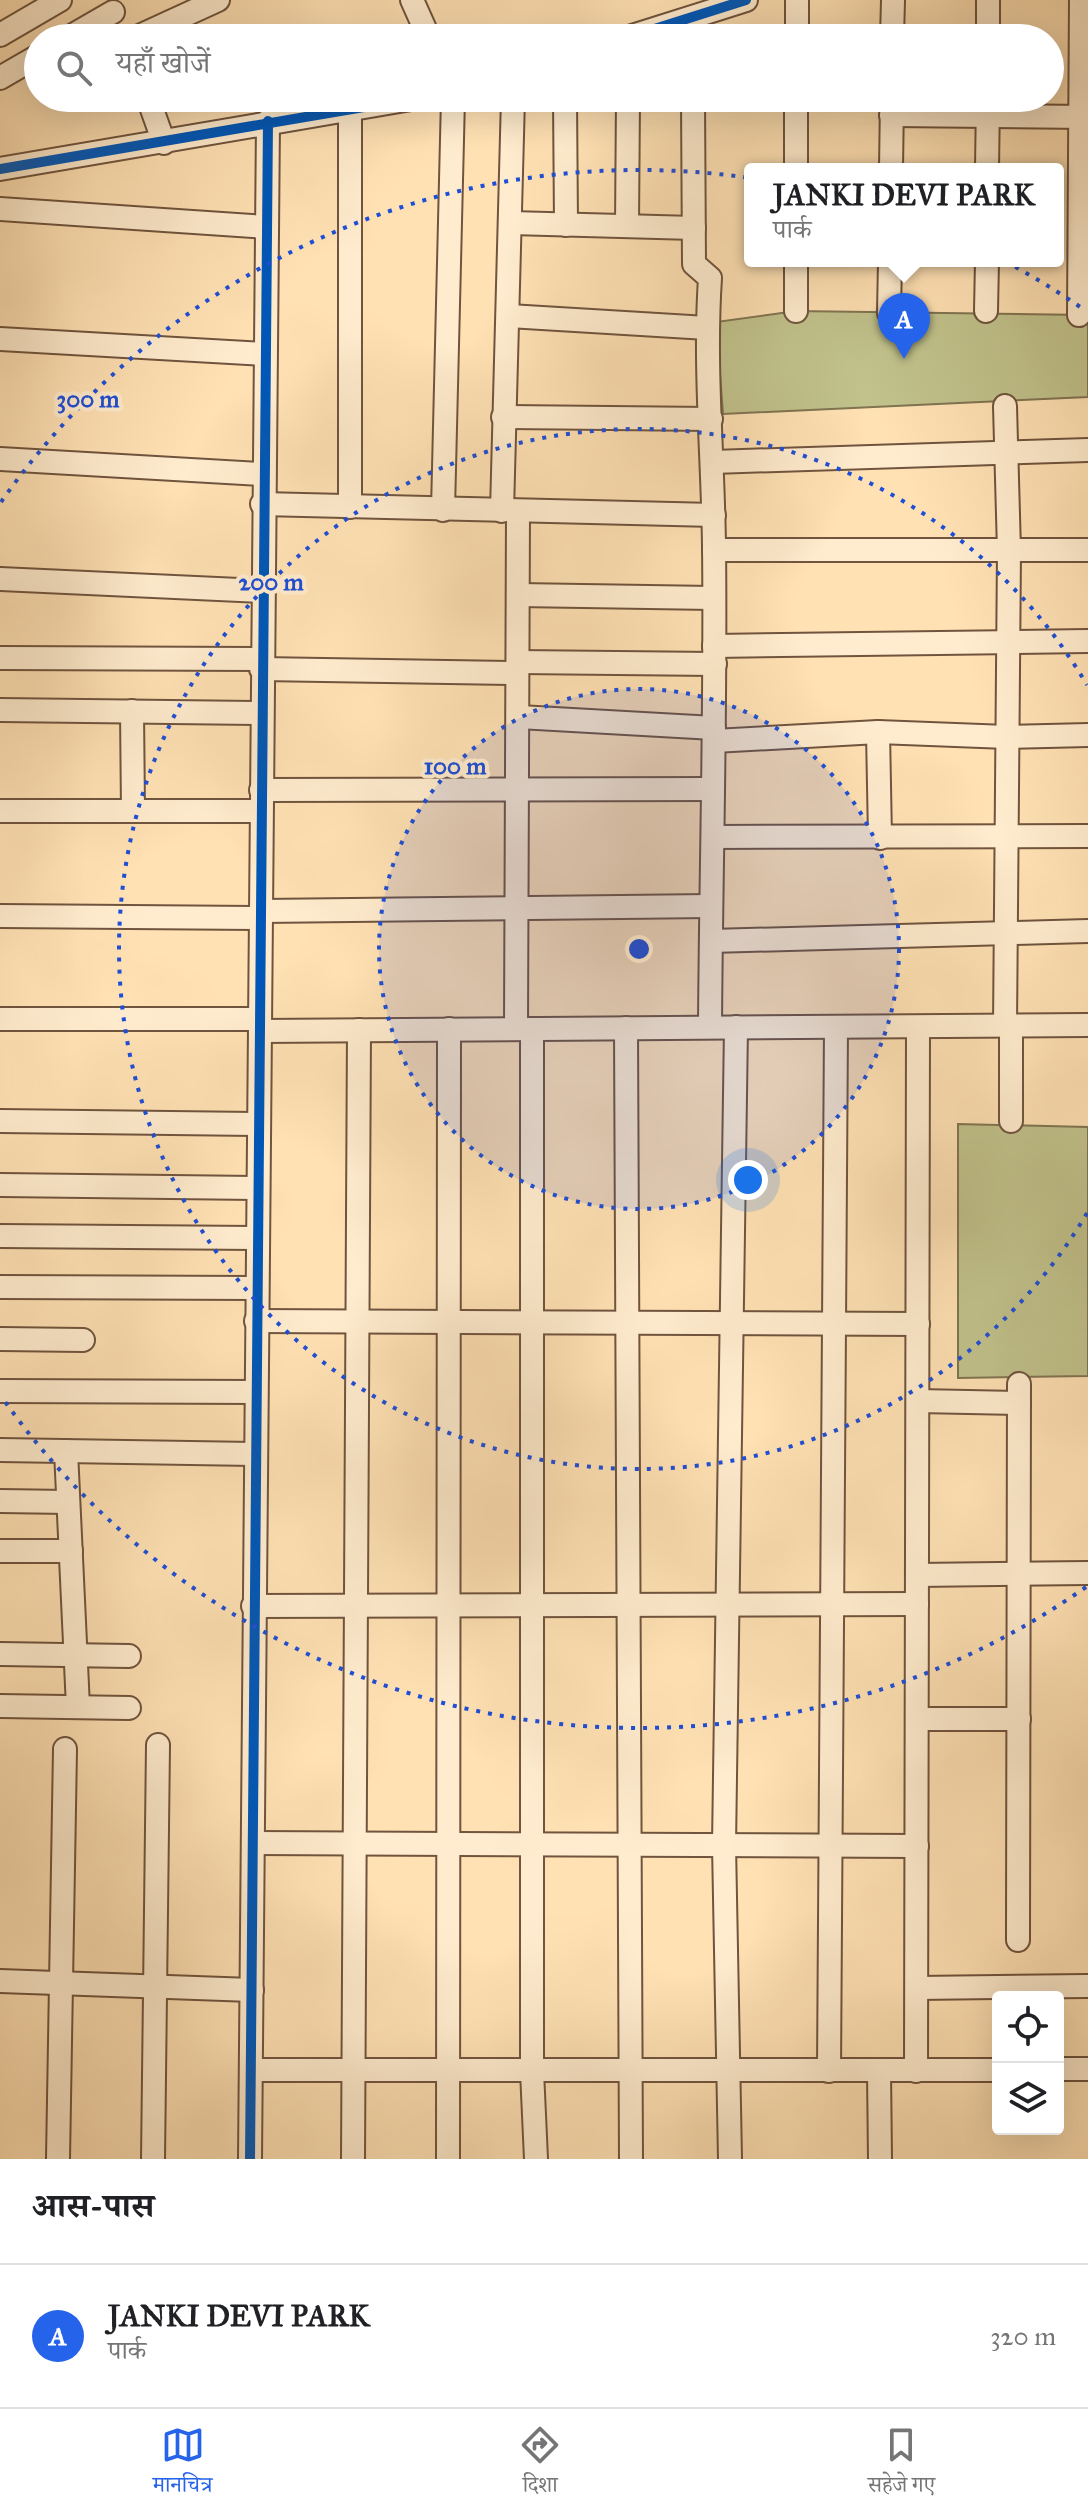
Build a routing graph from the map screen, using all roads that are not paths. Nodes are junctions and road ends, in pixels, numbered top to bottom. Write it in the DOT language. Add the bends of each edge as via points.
graph roads {
  1 [pos="60,0"];
  2 [pos="218,0"];
  3 [pos="412,0"];
  4 [pos="744,0"];
  5 [pos="797,0"];
  6 [pos="893,0"];
  7 [pos="988,0"];
  8 [pos="1081,0"];
  9 [pos="111,6"];
  10 [pos="87,24"];
  11 [pos="166,24"];
  12 [pos="423,24"];
  13 [pos="699,24"];
  14 [pos="797,24"];
  15 [pos="892,24"];
  16 [pos="988,24"];
  17 [pos="0,35"];
  18 [pos="24,64"];
  19 [pos="0,78"];
  20 [pos="153,112"];
  21 [pos="325,112"];
  22 [pos="350,112"];
  23 [pos="453,112"];
  24 [pos="513,112"];
  25 [pos="565,112"];
  26 [pos="628,112"];
  27 [pos="693,112"];
  28 [pos="796,112"];
  29 [pos="891,112"];
  30 [pos="988,112"];
  31 [pos="1036,112"];
  32 [pos="1084,117"];
  33 [pos="268,121"];
  34 [pos="164,143"];
  35 [pos="796,163"];
  36 [pos="891,163"];
  37 [pos="987,163"];
  38 [pos="0,169"];
  39 [pos="0,209"];
  40 [pos="511,223"];
  41 [pos="566,225"];
  42 [pos="627,226"];
  43 [pos="266,227"];
  44 [pos="694,228"];
  45 [pos="796,267"];
  46 [pos="890,267"];
  47 [pos="987,267"];
  48 [pos="796,311"];
  49 [pos="986,311"];
  50 [pos="889,313"];
  51 [pos="1079,315"];
  52 [pos="509,316"];
  53 [pos="707,328"];
  54 [pos="0,339"];
  55 [pos="264,354"];
  56 [pos="1005,406"];
  57 [pos="503,417"];
  58 [pos="711,419"];
  59 [pos="1088,450"];
  60 [pos="1008,453"];
  61 [pos="0,459"];
  62 [pos="713,462"];
  63 [pos="262,474"];
  64 [pos="262,504"];
  65 [pos="350,507"];
  66 [pos="443,510"];
  67 [pos="510,512"];
  68 [pos="714,515"];
  69 [pos="714,550"];
  70 [pos="1088,550"];
  71 [pos="1009,551"];
  72 [pos="0,579"];
  73 [pos="261,591"];
  74 [pos="518,595"];
  75 [pos="713,598"];
  76 [pos="1007,640"];
  77 [pos="1088,641"];
  78 [pos="714,655"];
  79 [pos="0,658"];
  80 [pos="261,664"];
  81 [pos="518,667"];
  82 [pos="0,710"];
  83 [pos="132,711"];
  84 [pos="261,713"];
  85 [pos="519,717"];
  86 [pos="878,732"];
  87 [pos="714,734"];
  88 [pos="1088,735"];
  89 [pos="1007,737"];
  90 [pos="711,789"];
  91 [pos="517,791"];
  92 [pos="261,801"];
  93 [pos="0,811"];
  94 [pos="133,811"];
  95 [pos="1088,836"];
  96 [pos="713,837"];
  97 [pos="1005,837"];
  98 [pos="880,838"];
  99 [pos="711,906"];
  100 [pos="517,909"];
  101 [pos="261,914"];
  102 [pos="0,916"];
  103 [pos="1088,931"];
  104 [pos="1005,933"];
  105 [pos="711,941"];
  106 [pos="0,1019"];
  107 [pos="260,1025"];
  108 [pos="1088,1025"];
  109 [pos="1008,1026"];
  110 [pos="710,1027"];
  111 [pos="736,1027"];
  112 [pos="836,1027"];
  113 [pos="918,1027"];
  114 [pos="626,1028"];
  115 [pos="449,1029"];
  116 [pos="524,1029"];
  117 [pos="359,1030"];
  118 [pos="0,1121"];
  119 [pos="1011,1121"];
  120 [pos="259,1124"];
  121 [pos="0,1185"];
  122 [pos="258,1188"];
  123 [pos="0,1236"];
  124 [pos="257,1238"];
  125 [pos="0,1287"];
  126 [pos="257,1288"];
  127 [pos="256,1321"];
  128 [pos="357,1321"];
  129 [pos="449,1321"];
  130 [pos="532,1322"];
  131 [pos="627,1322"];
  132 [pos="733,1323"];
  133 [pos="833,1323"];
  134 [pos="918,1324"];
  135 [pos="0,1339"];
  136 [pos="83,1340"];
  137 [pos="0,1391"];
  138 [pos="255,1392"];
  139 [pos="918,1401"];
  140 [pos="0,1450"];
  141 [pos="66,1451"];
  142 [pos="254,1454"];
  143 [pos="0,1501"];
  144 [pos="68,1502"];
  145 [pos="0,1551"];
  146 [pos="71,1551"];
  147 [pos="1088,1573"];
  148 [pos="1019,1574"];
  149 [pos="917,1575"];
  150 [pos="917,1604"];
  151 [pos="253,1606"];
  152 [pos="356,1606"];
  153 [pos="449,1606"];
  154 [pos="532,1606"];
  155 [pos="627,1606"];
  156 [pos="727,1606"];
  157 [pos="831,1606"];
  158 [pos="0,1654"];
  159 [pos="78,1655"];
  160 [pos="129,1656"];
  161 [pos="0,1706"];
  162 [pos="78,1707"];
  163 [pos="129,1708"];
  164 [pos="917,1719"];
  165 [pos="1019,1719"];
  166 [pos="158,1745"];
  167 [pos="65,1749"];
  168 [pos="253,1843"];
  169 [pos="355,1843"];
  170 [pos="448,1844"];
  171 [pos="532,1844"];
  172 [pos="627,1845"];
  173 [pos="724,1845"];
  174 [pos="830,1845"];
  175 [pos="917,1846"];
  176 [pos="1018,1940"];
  177 [pos="0,1981"];
  178 [pos="62,1983"];
  179 [pos="157,1986"];
  180 [pos="1088,1986"];
  181 [pos="917,1988"];
  182 [pos="252,1990"];
  183 [pos="628,2068"];
  184 [pos="1064,2069"];
  185 [pos="1088,2069"];
  186 [pos="251,2070"];
  187 [pos="354,2070"];
  188 [pos="992,2070"];
  189 [pos="448,2071"];
  190 [pos="532,2071"];
  191 [pos="729,2071"];
  192 [pos="829,2071"];
  193 [pos="879,2071"];
  194 [pos="916,2071"];
  195 [pos="58,2159"];
  196 [pos="153,2159"];
  197 [pos="250,2159"];
  198 [pos="353,2159"];
  199 [pos="448,2159"];
  200 [pos="536,2159"];
  201 [pos="631,2159"];
  202 [pos="730,2159"];
  203 [pos="880,2159"];
  1 -- 17 [label="street"];
  2 -- 11 [label="street"];
  3 -- 12 [label="street"];
  4 -- 13 [label="street"];
  5 -- 14 [label="street"];
  6 -- 15 [label="street"];
  7 -- 16 [label="street"];
  8 -- 32 [label="street"];
  9 -- 10 [label="street"];
  18 -- 19 [label="street"];
  20 -- 34 [label="street"];
  21 -- 33 [label="street"];
  22 -- 65 [label="street"];
  23 -- 66 [label="street"];
  24 -- 40 [label="street"];
  25 -- 41 [label="street"];
  26 -- 42 [label="street"];
  27 -- 44 [label="street"];
  28 -- 35 [label="street"];
  29 -- 36 [label="street"];
  30 -- 37 [label="street"];
  31 -- 32 [label="street"];
  32 -- 51 [label="street"];
  33 -- 34 [label="street"];
  33 -- 43 [label="street"];
  34 -- 38 [label="street"];
  39 -- 43 [label="street"];
  40 -- 41 [label="street"];
  40 -- 52 [label="street"];
  41 -- 42 [label="street"];
  42 -- 44 [label="street"];
  43 -- 55 [label="street"];
  44 -- 53 [label="street" via="694,264 710,278"];
  45 -- 48 [label="street"];
  46 -- 50 [label="street"];
  47 -- 49 [label="street"];
  52 -- 53 [label="street"];
  52 -- 57 [label="street"];
  53 -- 58 [label="street"];
  54 -- 55 [label="street"];
  55 -- 63 [label="street"];
  56 -- 60 [label="street"];
  57 -- 58 [label="street"];
  57 -- 67 [label="street"];
  58 -- 62 [label="street"];
  59 -- 60 [label="street"];
  60 -- 62 [label="street"];
  60 -- 71 [label="street"];
  61 -- 63 [label="street"];
  62 -- 68 [label="street"];
  63 -- 64 [label="street"];
  64 -- 65 [label="street"];
  64 -- 73 [label="street"];
  65 -- 66 [label="street"];
  66 -- 67 [label="street"];
  67 -- 68 [label="street"];
  67 -- 74 [label="street"];
  68 -- 69 [label="street"];
  69 -- 71 [label="street"];
  69 -- 75 [label="street"];
  70 -- 71 [label="street"];
  71 -- 76 [label="street"];
  72 -- 73 [label="street"];
  73 -- 80 [label="street"];
  74 -- 75 [label="street"];
  74 -- 81 [label="street"];
  75 -- 78 [label="street"];
  76 -- 77 [label="street"];
  76 -- 78 [label="street"];
  76 -- 89 [label="street"];
  78 -- 81 [label="street"];
  78 -- 87 [label="street"];
  79 -- 80 [label="street"];
  80 -- 81 [label="street"];
  80 -- 84 [label="street"];
  81 -- 85 [label="street"];
  82 -- 83 [label="street"];
  83 -- 84 [label="street"];
  83 -- 94 [label="street"];
  84 -- 92 [label="street"];
  85 -- 87 [label="street"];
  85 -- 91 [label="street"];
  86 -- 87 [label="street"];
  86 -- 89 [label="street"];
  86 -- 98 [label="street"];
  87 -- 90 [label="street"];
  88 -- 89 [label="street"];
  89 -- 97 [label="street"];
  90 -- 91 [label="street"];
  90 -- 96 [label="street"];
  91 -- 92 [label="street"];
  91 -- 100 [label="street"];
  92 -- 94 [label="street"];
  92 -- 101 [label="street"];
  93 -- 94 [label="street"];
  95 -- 97 [label="street"];
  96 -- 98 [label="street"];
  96 -- 99 [label="street"];
  97 -- 98 [label="street"];
  97 -- 104 [label="street"];
  99 -- 100 [label="street"];
  99 -- 105 [label="street"];
  100 -- 101 [label="street"];
  100 -- 116 [label="street"];
  101 -- 102 [label="street"];
  101 -- 107 [label="street"];
  103 -- 104 [label="street"];
  104 -- 105 [label="street"];
  104 -- 109 [label="street"];
  105 -- 110 [label="street"];
  106 -- 107 [label="street"];
  107 -- 117 [label="street"];
  107 -- 120 [label="street"];
  108 -- 109 [label="street"];
  109 -- 113 [label="street"];
  109 -- 119 [label="street"];
  110 -- 111 [label="street"];
  110 -- 114 [label="street"];
  111 -- 112 [label="street"];
  111 -- 132 [label="street"];
  112 -- 113 [label="street"];
  112 -- 133 [label="street"];
  113 -- 134 [label="street"];
  114 -- 116 [label="street"];
  114 -- 131 [label="street"];
  115 -- 116 [label="street"];
  115 -- 117 [label="street"];
  115 -- 129 [label="street"];
  116 -- 130 [label="street"];
  117 -- 128 [label="street"];
  118 -- 120 [label="street"];
  120 -- 122 [label="street"];
  121 -- 122 [label="street"];
  122 -- 124 [label="street"];
  123 -- 124 [label="street"];
  124 -- 126 [label="street"];
  125 -- 126 [label="street"];
  126 -- 127 [label="street"];
  127 -- 128 [label="street"];
  127 -- 138 [label="street"];
  128 -- 129 [label="street"];
  128 -- 152 [label="street"];
  129 -- 130 [label="street"];
  129 -- 153 [label="street"];
  130 -- 131 [label="street"];
  130 -- 154 [label="street"];
  131 -- 132 [label="street"];
  131 -- 155 [label="street"];
  132 -- 133 [label="street"];
  132 -- 156 [label="street"];
  133 -- 134 [label="street"];
  133 -- 157 [label="street"];
  134 -- 139 [label="street"];
  135 -- 136 [label="street"];
  137 -- 138 [label="street"];
  138 -- 142 [label="street"];
  139 -- 148 [label="street" via="1019,1394"];
  139 -- 149 [label="street"];
  140 -- 141 [label="street"];
  141 -- 142 [label="street"];
  141 -- 144 [label="street"];
  142 -- 151 [label="street"];
  143 -- 144 [label="street"];
  144 -- 146 [label="street"];
  145 -- 146 [label="street"];
  146 -- 159 [label="street"];
  147 -- 148 [label="street"];
  148 -- 149 [label="street"];
  148 -- 165 [label="street"];
  149 -- 150 [label="street"];
  150 -- 157 [label="street"];
  150 -- 164 [label="street"];
  151 -- 152 [label="street"];
  151 -- 168 [label="street"];
  152 -- 153 [label="street"];
  152 -- 169 [label="street"];
  153 -- 154 [label="street"];
  153 -- 170 [label="street"];
  154 -- 155 [label="street"];
  154 -- 171 [label="street"];
  155 -- 156 [label="street"];
  155 -- 172 [label="street"];
  156 -- 157 [label="street"];
  156 -- 173 [label="street"];
  157 -- 174 [label="street"];
  158 -- 159 [label="street"];
  159 -- 160 [label="street"];
  159 -- 162 [label="street"];
  161 -- 162 [label="street"];
  162 -- 163 [label="street"];
  164 -- 165 [label="street"];
  164 -- 175 [label="street"];
  165 -- 176 [label="street"];
  166 -- 179 [label="street"];
  167 -- 178 [label="street"];
  168 -- 169 [label="street"];
  168 -- 182 [label="street"];
  169 -- 170 [label="street"];
  169 -- 187 [label="street"];
  170 -- 171 [label="street"];
  170 -- 189 [label="street"];
  171 -- 172 [label="street"];
  171 -- 190 [label="street"];
  172 -- 173 [label="street"];
  172 -- 183 [label="street"];
  173 -- 174 [label="street"];
  173 -- 191 [label="street"];
  174 -- 175 [label="street"];
  174 -- 192 [label="street"];
  175 -- 181 [label="street"];
  177 -- 178 [label="street"];
  178 -- 179 [label="street"];
  178 -- 195 [label="street"];
  179 -- 182 [label="street"];
  179 -- 196 [label="street"];
  180 -- 181 [label="street"];
  181 -- 194 [label="street"];
  182 -- 186 [label="street"];
  183 -- 190 [label="street"];
  183 -- 191 [label="street"];
  183 -- 201 [label="street"];
  184 -- 185 [label="street"];
  186 -- 187 [label="street"];
  186 -- 197 [label="street"];
  187 -- 189 [label="street"];
  187 -- 198 [label="street"];
  188 -- 194 [label="street"];
  189 -- 190 [label="street"];
  189 -- 199 [label="street"];
  190 -- 200 [label="street"];
  191 -- 192 [label="street"];
  191 -- 202 [label="street"];
  192 -- 193 [label="street"];
  193 -- 194 [label="street"];
  193 -- 203 [label="street"];
}
